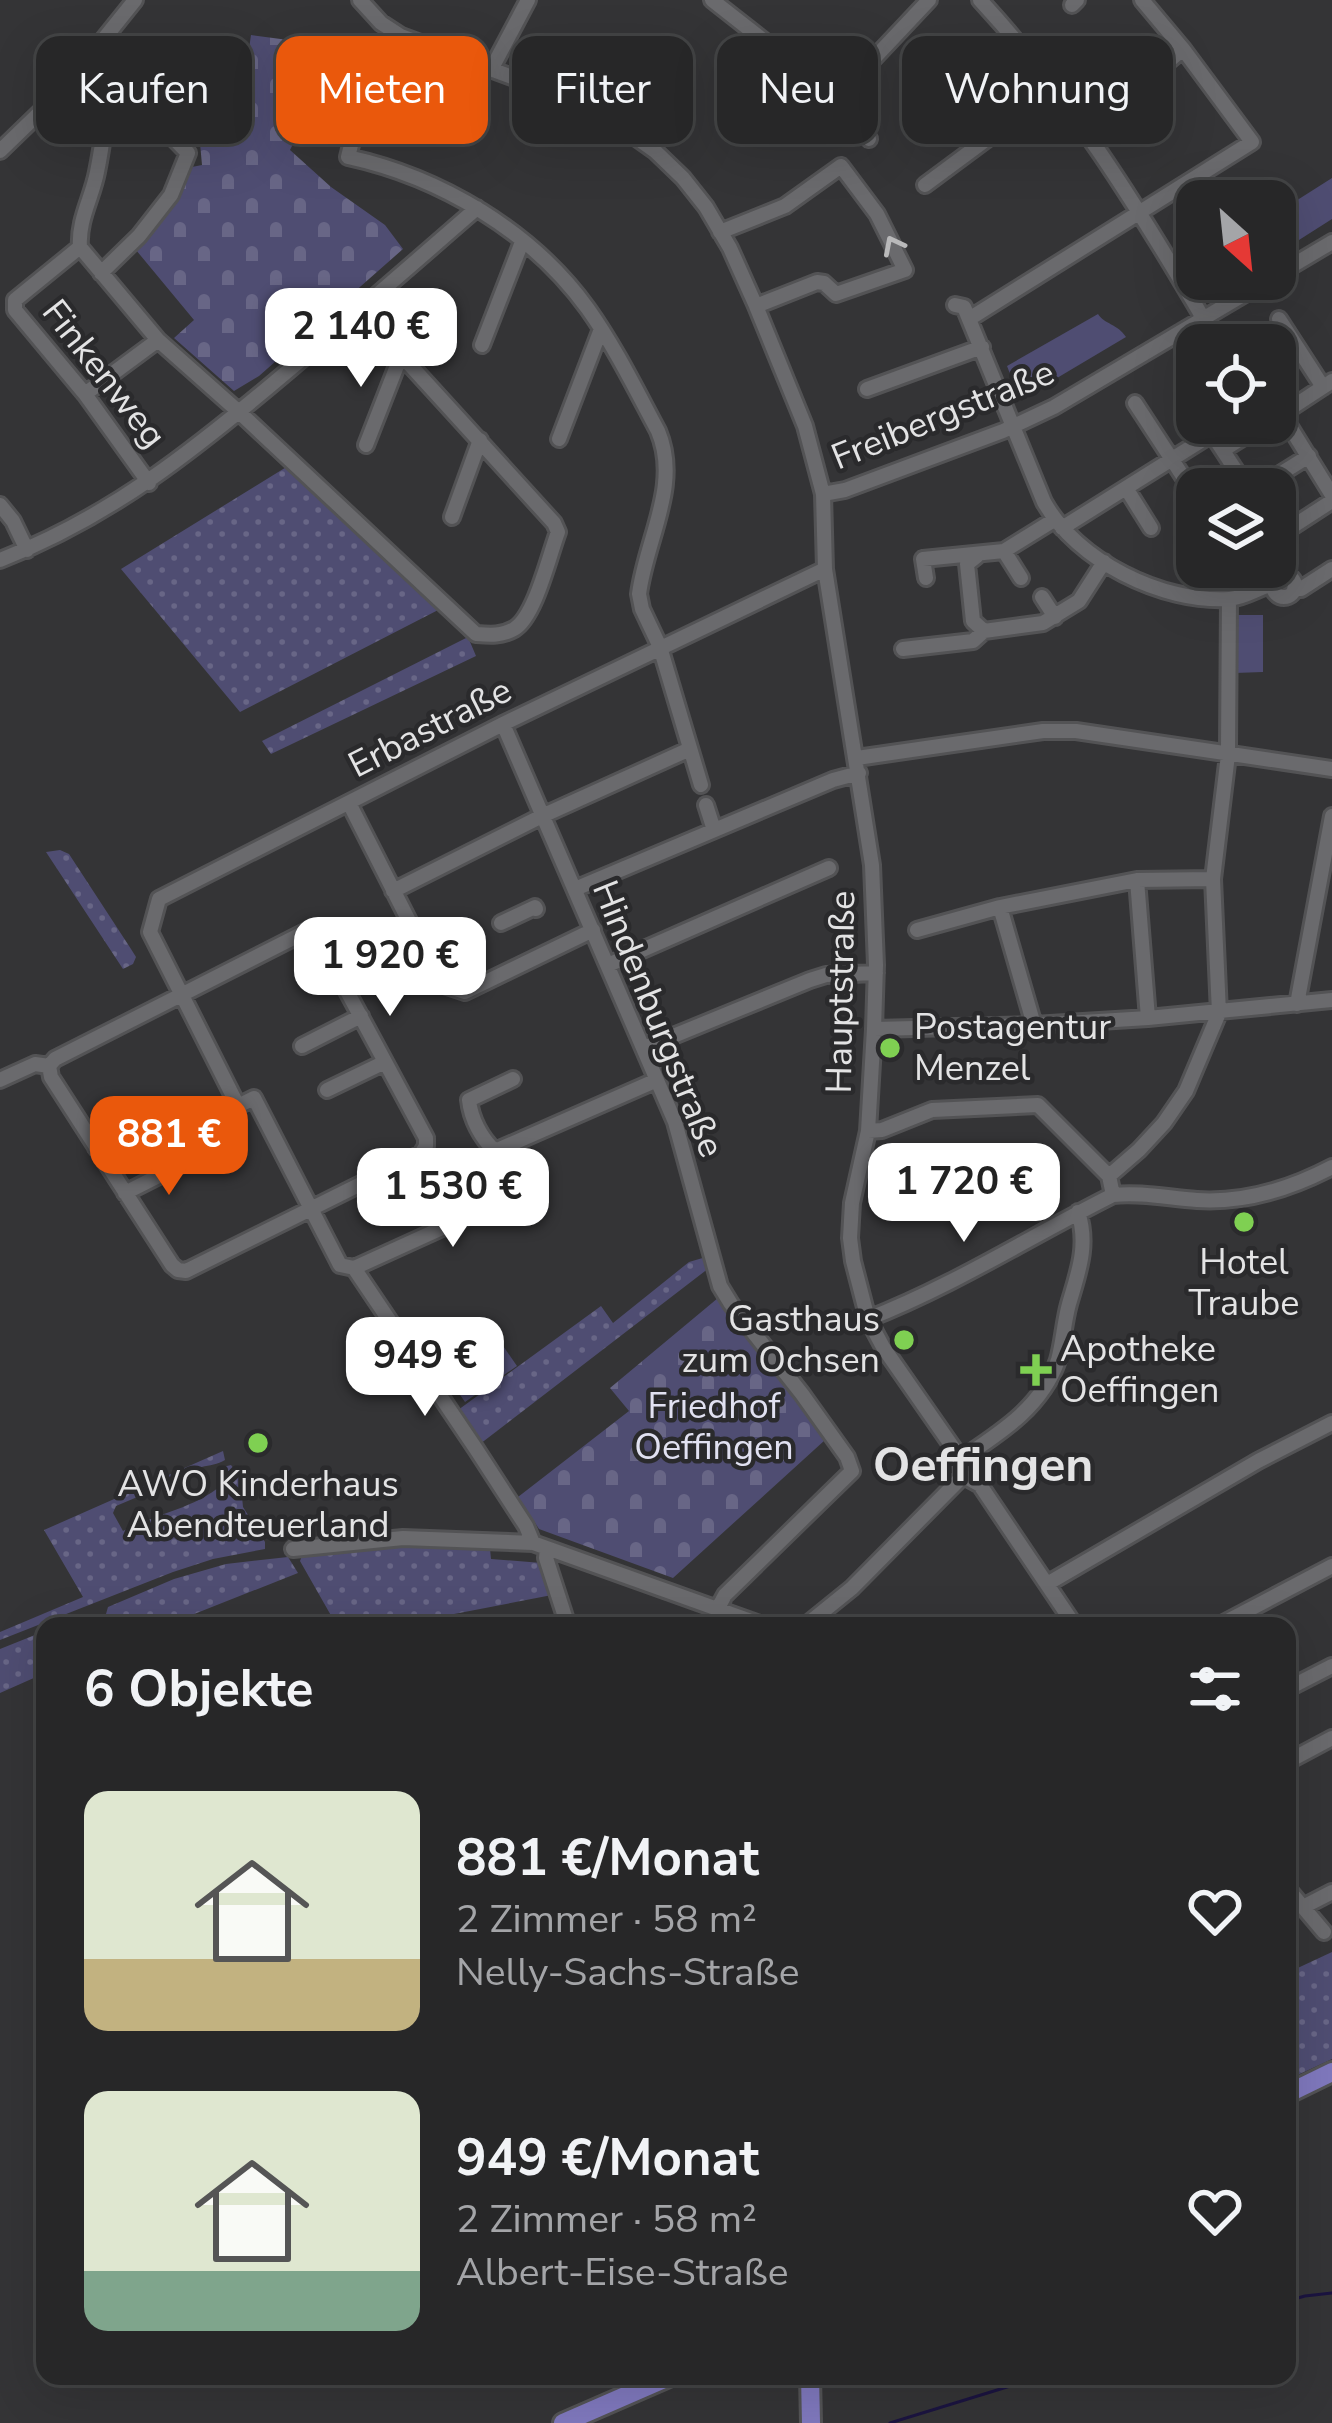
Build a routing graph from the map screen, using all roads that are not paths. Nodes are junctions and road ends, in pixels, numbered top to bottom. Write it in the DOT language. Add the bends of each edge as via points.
graph roads {
  1 [pos="135,0"];
  2 [pos="360,0"];
  3 [pos="528,0"];
  4 [pos="929,0"];
  5 [pos="980,0"];
  6 [pos="1142,0"];
  7 [pos="716,1"];
  8 [pos="107,36"];
  9 [pos="760,36"];
  10 [pos="1013,36"];
  11 [pos="1183,50"];
  12 [pos="878,54"];
  13 [pos="1173,58"];
  14 [pos="492,68"];
  15 [pos="36,117"];
  16 [pos="100,144"];
  17 [pos="179,144"];
  18 [pos="350,144"];
  19 [pos="980,144"];
  20 [pos="1092,144"];
  21 [pos="0,152"];
  22 [pos="925,185"];
  23 [pos="477,208"];
  24 [pos="1141,212"];
  25 [pos="720,232"];
  26 [pos="522,242"];
  27 [pos="1332,242"];
  28 [pos="80,247"];
  29 [pos="1296,263"];
  30 [pos="101,272"];
  31 [pos="1233,300"];
  32 [pos="956,304"];
  33 [pos="756,306"];
  34 [pos="360,310"];
  35 [pos="1203,318"];
  36 [pos="969,319"];
  37 [pos="1279,319"];
  38 [pos="601,329"];
  39 [pos="158,340"];
  40 [pos="482,345"];
  41 [pos="982,347"];
  42 [pos="402,353"];
  43 [pos="1327,384"];
  44 [pos="867,389"];
  45 [pos="85,394"];
  46 [pos="1135,403"];
  47 [pos="1296,404"];
  48 [pos="239,412"];
  49 [pos="1013,427"];
  50 [pos="1296,439"];
  51 [pos="480,440"];
  52 [pos="559,440"];
  53 [pos="1231,444"];
  54 [pos="366,445"];
  55 [pos="1222,450"];
  56 [pos="1309,456"];
  57 [pos="1170,459"];
  58 [pos="1176,468"];
  59 [pos="1236,468"];
  60 [pos="1288,468"];
  61 [pos="149,483"];
  62 [pos="1126,488"];
  63 [pos="823,494"];
  64 [pos="1332,498"];
  65 [pos="0,505"];
  66 [pos="452,518"];
  67 [pos="1058,524"];
  68 [pos="1296,525"];
  69 [pos="1150,528"];
  70 [pos="26,550"];
  71 [pos="1004,551"];
  72 [pos="981,554"];
  73 [pos="0,560"];
  74 [pos="1104,562"];
  75 [pos="825,569"];
  76 [pos="1332,569"];
  77 [pos="926,578"];
  78 [pos="1021,578"];
  79 [pos="1296,587"];
  80 [pos="1270,588"];
  81 [pos="1042,597"];
  82 [pos="1229,599"];
  83 [pos="1055,616"];
  84 [pos="984,631"];
  85 [pos="660,647"];
  86 [pos="904,649"];
  87 [pos="503,724"];
  88 [pos="689,749"];
  89 [pos="1228,752"];
  90 [pos="858,765"];
  91 [pos="1332,769"];
  92 [pos="700,785"];
  93 [pos="349,803"];
  94 [pos="706,805"];
  95 [pos="542,816"];
  96 [pos="1332,817"];
  97 [pos="714,830"];
  98 [pos="829,868"];
  99 [pos="1213,879"];
  100 [pos="1137,880"];
  101 [pos="575,889"];
  102 [pos="393,891"];
  103 [pos="1000,907"];
  104 [pos="536,909"];
  105 [pos="501,923"];
  106 [pos="593,930"];
  107 [pos="916,930"];
  108 [pos="608,965"];
  109 [pos="876,974"];
  110 [pos="181,996"];
  111 [pos="1332,1000"];
  112 [pos="1297,1004"];
  113 [pos="1219,1013"];
  114 [pos="361,1016"];
  115 [pos="1148,1018"];
  116 [pos="1034,1025"];
  117 [pos="874,1029"];
  118 [pos="302,1046"];
  119 [pos="644,1048"];
  120 [pos="385,1062"];
  121 [pos="49,1066"];
  122 [pos="513,1079"];
  123 [pos="657,1079"];
  124 [pos="0,1080"];
  125 [pos="327,1090"];
  126 [pos="160,1115"];
  127 [pos="868,1131"];
  128 [pos="96,1148"];
  129 [pos="190,1160"];
  130 [pos="1332,1167"];
  131 [pos="1108,1176"];
  132 [pos="532,1186"];
  133 [pos="125,1193"];
  134 [pos="1112,1195"];
  135 [pos="310,1208"];
  136 [pos="1078,1212"];
  137 [pos="347,1266"];
  138 [pos="868,1319"];
  139 [pos="1328,1425"];
  140 [pos="1332,1442"];
  141 [pos="962,1467"];
  142 [pos="540,1546"];
  143 [pos="292,1549"];
  144 [pos="1332,1566"];
  145 [pos="1047,1584"];
  146 [pos="718,1608"];
  147 [pos="565,1617"];
  148 [pos="742,1617"];
  149 [pos="816,1617"];
  150 [pos="1069,1617"];
  151 [pos="1235,1617"];
  152 [pos="1332,1666"];
  153 [pos="1296,1684"];
  154 [pos="1332,1738"];
  155 [pos="1296,1757"];
  156 [pos="1332,1892"];
  157 [pos="1296,1899"];
  158 [pos="1303,1907"];
  159 [pos="1324,1932"];
  160 [pos="1332,2072"];
  161 [pos="1296,2090"];
  162 [pos="650,2385"];
  163 [pos="810,2385"];
  164 [pos="563,2423"];
  165 [pos="812,2423"];
  1 -- 8 [label="street"];
  2 -- 14 [label="street, Hauptstraße" via="401,36"];
  3 -- 14 [label="street"];
  4 -- 12 [label="street"];
  5 -- 10 [label="street"];
  6 -- 11 [label="street"];
  7 -- 9 [label="street"];
  11 -- 13 [label="street"];
  11 -- 24 [label="street" via="1252,142"];
  14 -- 25 [label="street, Hauptstraße" via="655,151"];
  15 -- 21 [label="street"];
  16 -- 28 [label="street"];
  17 -- 30 [label="street" via="188,153 171,195"];
  18 -- 23 [label="street" via="347,157 414,175"];
  19 -- 22 [label="street"];
  20 -- 24 [label="street"];
  23 -- 26 [label="street"];
  23 -- 34 [label="street"];
  24 -- 35 [label="street"];
  24 -- 36 [label="street"];
  25 -- 33 [label="street, Hauptstraße"];
  33 -- 25 [label="street, one-way" via="824,284 836,295 905,270 841,166 785,206"];
  26 -- 38 [label="street"];
  26 -- 40 [label="street"];
  27 -- 29 [label="street, Freibergstraße"];
  28 -- 30 [label="street"];
  28 -- 45 [label="street, Finkenweg" via="14,300"];
  30 -- 39 [label="street"];
  31 -- 35 [label="street, Freibergstraße"];
  32 -- 36 [label="street"];
  33 -- 63 [label="street, Hauptstraße"];
  34 -- 42 [label="street"];
  34 -- 48 [label="street"];
  35 -- 49 [label="street, Freibergstraße"];
  36 -- 41 [label="street"];
  37 -- 43 [label="street"];
  38 -- 52 [label="street"];
  38 -- 85 [label="street" via="665,448 667,478 639,594"];
  39 -- 45 [label="street"];
  39 -- 48 [label="street"];
  41 -- 44 [label="street"];
  41 -- 49 [label="street"];
  42 -- 51 [label="street"];
  42 -- 54 [label="street"];
  43 -- 47 [label="street"];
  45 -- 61 [label="street, Finkenweg"];
  46 -- 57 [label="street"];
  48 -- 51 [label="street" via="476,634 496,635 527,618 558,532"];
  48 -- 61 [label="street"];
  49 -- 63 [label="street, Freibergstraße"];
  49 -- 67 [label="street"];
  50 -- 56 [label="street"];
  51 -- 66 [label="street"];
  53 -- 55 [label="street"];
  55 -- 57 [label="street" via="1213,434"];
  55 -- 59 [label="street"];
  56 -- 60 [label="street"];
  56 -- 64 [label="street"];
  57 -- 58 [label="street"];
  57 -- 62 [label="street"];
  61 -- 70 [label="street"];
  62 -- 67 [label="street"];
  62 -- 69 [label="street"];
  63 -- 75 [label="street, Hauptstraße"];
  64 -- 68 [label="street"];
  65 -- 70 [label="street"];
  67 -- 71 [label="street"];
  67 -- 74 [label="street"];
  70 -- 73 [label="street"];
  71 -- 72 [label="street"];
  71 -- 78 [label="street"];
  72 -- 77 [label="street" via="923,559"];
  72 -- 84 [label="street" via="967,564 973,621"];
  74 -- 82 [label="street" via="1178,596"];
  74 -- 83 [label="street" via="1079,601"];
  75 -- 85 [label="street, Erbastraße"];
  75 -- 90 [label="street, Hauptstraße"];
  76 -- 79 [label="street"];
  80 -- 82 [label="street"];
  81 -- 83 [label="street"];
  82 -- 89 [label="street"];
  83 -- 84 [label="street"];
  84 -- 86 [label="street" via="973,641"];
  85 -- 87 [label="street, Erbastraße"];
  85 -- 88 [label="street"];
  87 -- 93 [label="street, Erbastraße"];
  87 -- 95 [label="street, Hindenburgstraße"];
  88 -- 92 [label="street"];
  88 -- 95 [label="street"];
  89 -- 90 [label="street" via="1042,731"];
  89 -- 91 [label="street"];
  89 -- 99 [label="street"];
  90 -- 97 [label="street"];
  90 -- 109 [label="street, Hauptstraße"];
  93 -- 102 [label="street"];
  93 -- 110 [label="street, Erbastraße" via="159,898 150,932"];
  94 -- 97 [label="street"];
  95 -- 101 [label="street, Hindenburgstraße"];
  95 -- 102 [label="street"];
  96 -- 112 [label="street"];
  97 -- 101 [label="street"];
  98 -- 108 [label="street"];
  99 -- 100 [label="street"];
  99 -- 113 [label="street"];
  100 -- 103 [label="street"];
  100 -- 115 [label="street"];
  101 -- 106 [label="street, Hindenburgstraße"];
  102 -- 106 [label="street" via="441,984 465,992"];
  103 -- 107 [label="street"];
  103 -- 116 [label="street"];
  104 -- 105 [label="street"];
  106 -- 108 [label="street, Hindenburgstraße"];
  108 -- 119 [label="street, Hindenburgstraße"];
  109 -- 117 [label="street, Hauptstraße"];
  109 -- 119 [label="street" via="810,980"];
  110 -- 114 [label="street" via="313,928"];
  110 -- 121 [label="street"];
  110 -- 135 [label="street, Erbastraße" via="238,1106 254,1098"];
  111 -- 112 [label="street"];
  112 -- 113 [label="street"];
  113 -- 115 [label="street"];
  113 -- 131 [label="street" via="1186,1091"];
  114 -- 118 [label="street"];
  114 -- 120 [label="street"];
  115 -- 116 [label="street"];
  116 -- 117 [label="street"];
  117 -- 127 [label="street, Hauptstraße"];
  119 -- 123 [label="street, Hindenburgstraße"];
  120 -- 125 [label="street"];
  120 -- 135 [label="street" via="426,1146"];
  121 -- 124 [label="street"];
  121 -- 128 [label="street"];
  122 -- 123 [label="street" via="469,1100 495,1150"];
  123 -- 146 [label="street, Hindenburgstraße" via="720,1286 852,1471"];
  126 -- 128 [label="street"];
  127 -- 131 [label="street" via="932,1110 1038,1105"];
  127 -- 138 [label="street, Hauptstraße" via="850,1238"];
  128 -- 133 [label="street"];
  129 -- 133 [label="street"];
  130 -- 134 [label="street" via="1237,1199"];
  131 -- 134 [label="street"];
  132 -- 137 [label="street"];
  133 -- 135 [label="street" via="178,1270"];
  134 -- 136 [label="street"];
  135 -- 137 [label="street"];
  136 -- 138 [label="street"];
  136 -- 141 [label="street" via="1083,1252 1050,1378 1027,1410"];
  137 -- 142 [label="street"];
  138 -- 141 [label="street, Hauptstraße"];
  139 -- 140 [label="street"];
  139 -- 145 [label="street"];
  141 -- 145 [label="street, Hauptstraße"];
  141 -- 149 [label="street"];
  142 -- 143 [label="street" via="404,1538"];
  142 -- 146 [label="street"];
  142 -- 147 [label="street"];
  144 -- 151 [label="street"];
  145 -- 150 [label="street, Hauptstraße"];
  146 -- 148 [label="street"];
  152 -- 153 [label="street"];
  154 -- 155 [label="street"];
  156 -- 158 [label="street"];
  157 -- 158 [label="street"];
  158 -- 159 [label="street"];
  160 -- 161 [label="main road"];
  162 -- 164 [label="main road"];
  163 -- 165 [label="main road"];
}
